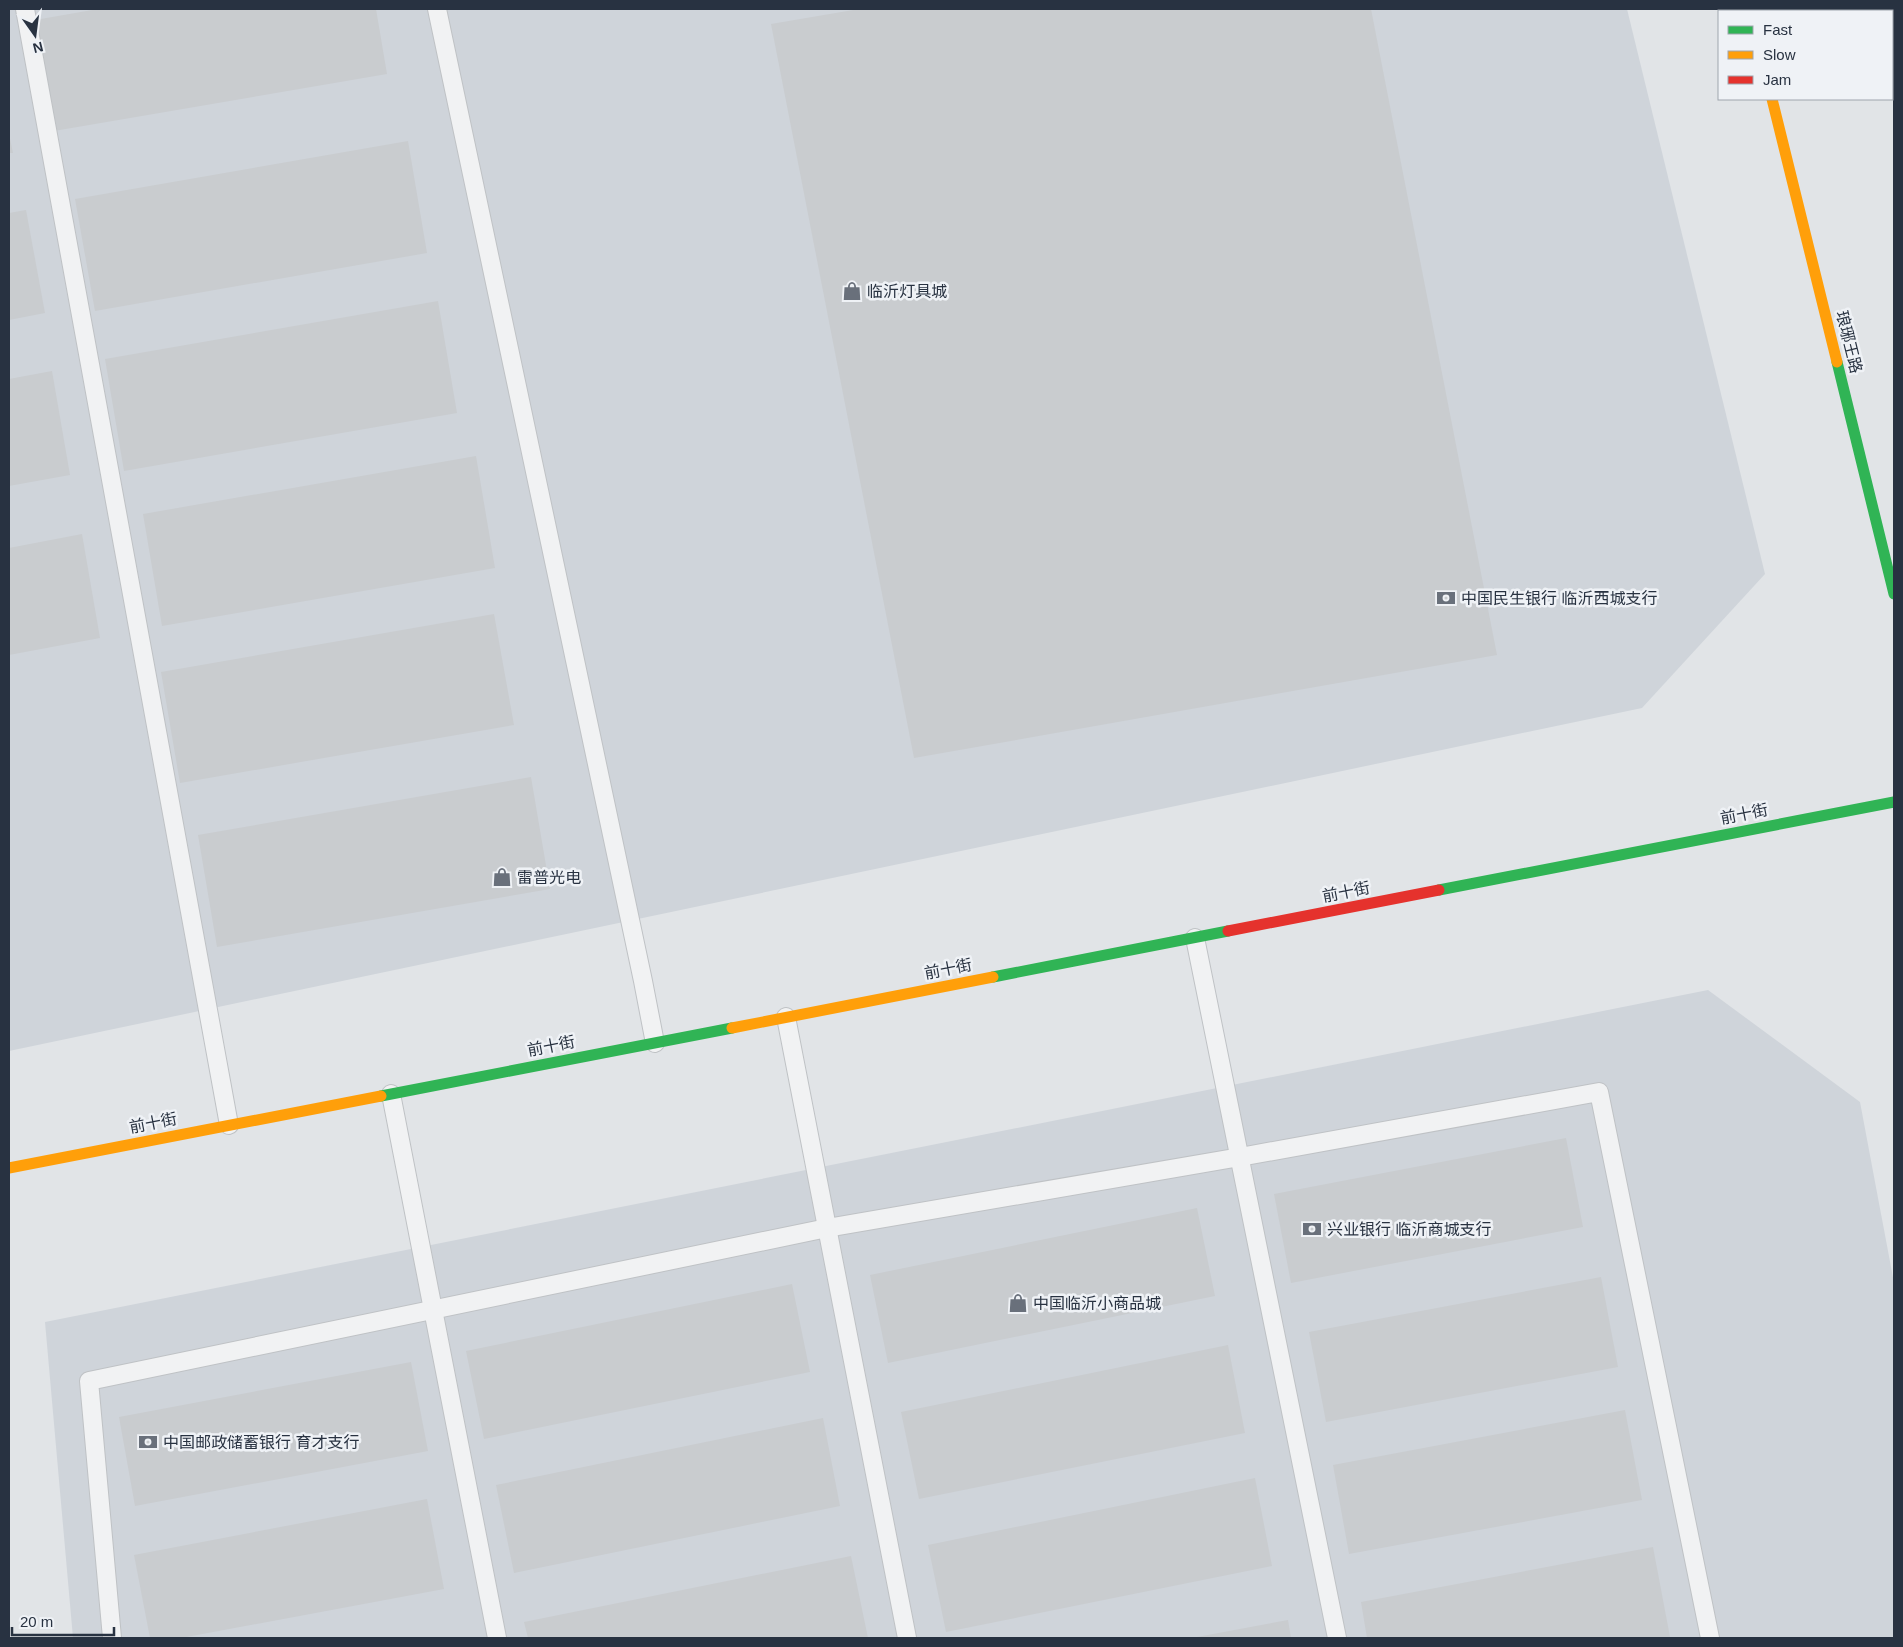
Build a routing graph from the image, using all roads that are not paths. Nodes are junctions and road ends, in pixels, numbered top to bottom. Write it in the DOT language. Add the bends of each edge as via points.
graph roads {
  1 [pos="25,9"];
  2 [pos="437,9"];
  3 [pos="1772,100"];
  4 [pos="1894,517"];
  5 [pos="1876,521"];
  6 [pos="1894,594"];
  7 [pos="1894,802"];
  8 [pos="1195,938"];
  9 [pos="786,1017"];
  10 [pos="655,1043"];
  11 [pos="391,1094"];
  12 [pos="229,1125"];
  13 [pos="1240,1157"];
  14 [pos="9,1168"];
  15 [pos="827,1228"];
  16 [pos="433,1309"];
  17 [pos="112,1638"];
  18 [pos="497,1638"];
  19 [pos="907,1638"];
  20 [pos="1337,1638"];
  21 [pos="1710,1638"];
  1 -- 12 [label="lane"];
  2 -- 10 [label="lane"];
  3 -- 5 [label="main road, 琅琊王路"];
  4 -- 5 [label="lane"];
  5 -- 6 [label="main road, 琅琊王路"];
  7 -- 8 [label="main road, 前十街"];
  8 -- 9 [label="main road, 前十街"];
  8 -- 13 [label="lane"];
  9 -- 10 [label="main road, 前十街"];
  9 -- 15 [label="lane"];
  10 -- 11 [label="main road, 前十街"];
  11 -- 12 [label="main road, 前十街"];
  11 -- 16 [label="lane"];
  12 -- 14 [label="main road, 前十街"];
  13 -- 15 [label="lane"];
  13 -- 20 [label="lane"];
  13 -- 21 [label="lane" via="1599,1092"];
  15 -- 16 [label="lane"];
  15 -- 19 [label="lane"];
  16 -- 17 [label="lane" via="89,1381"];
  16 -- 18 [label="lane"];
}
